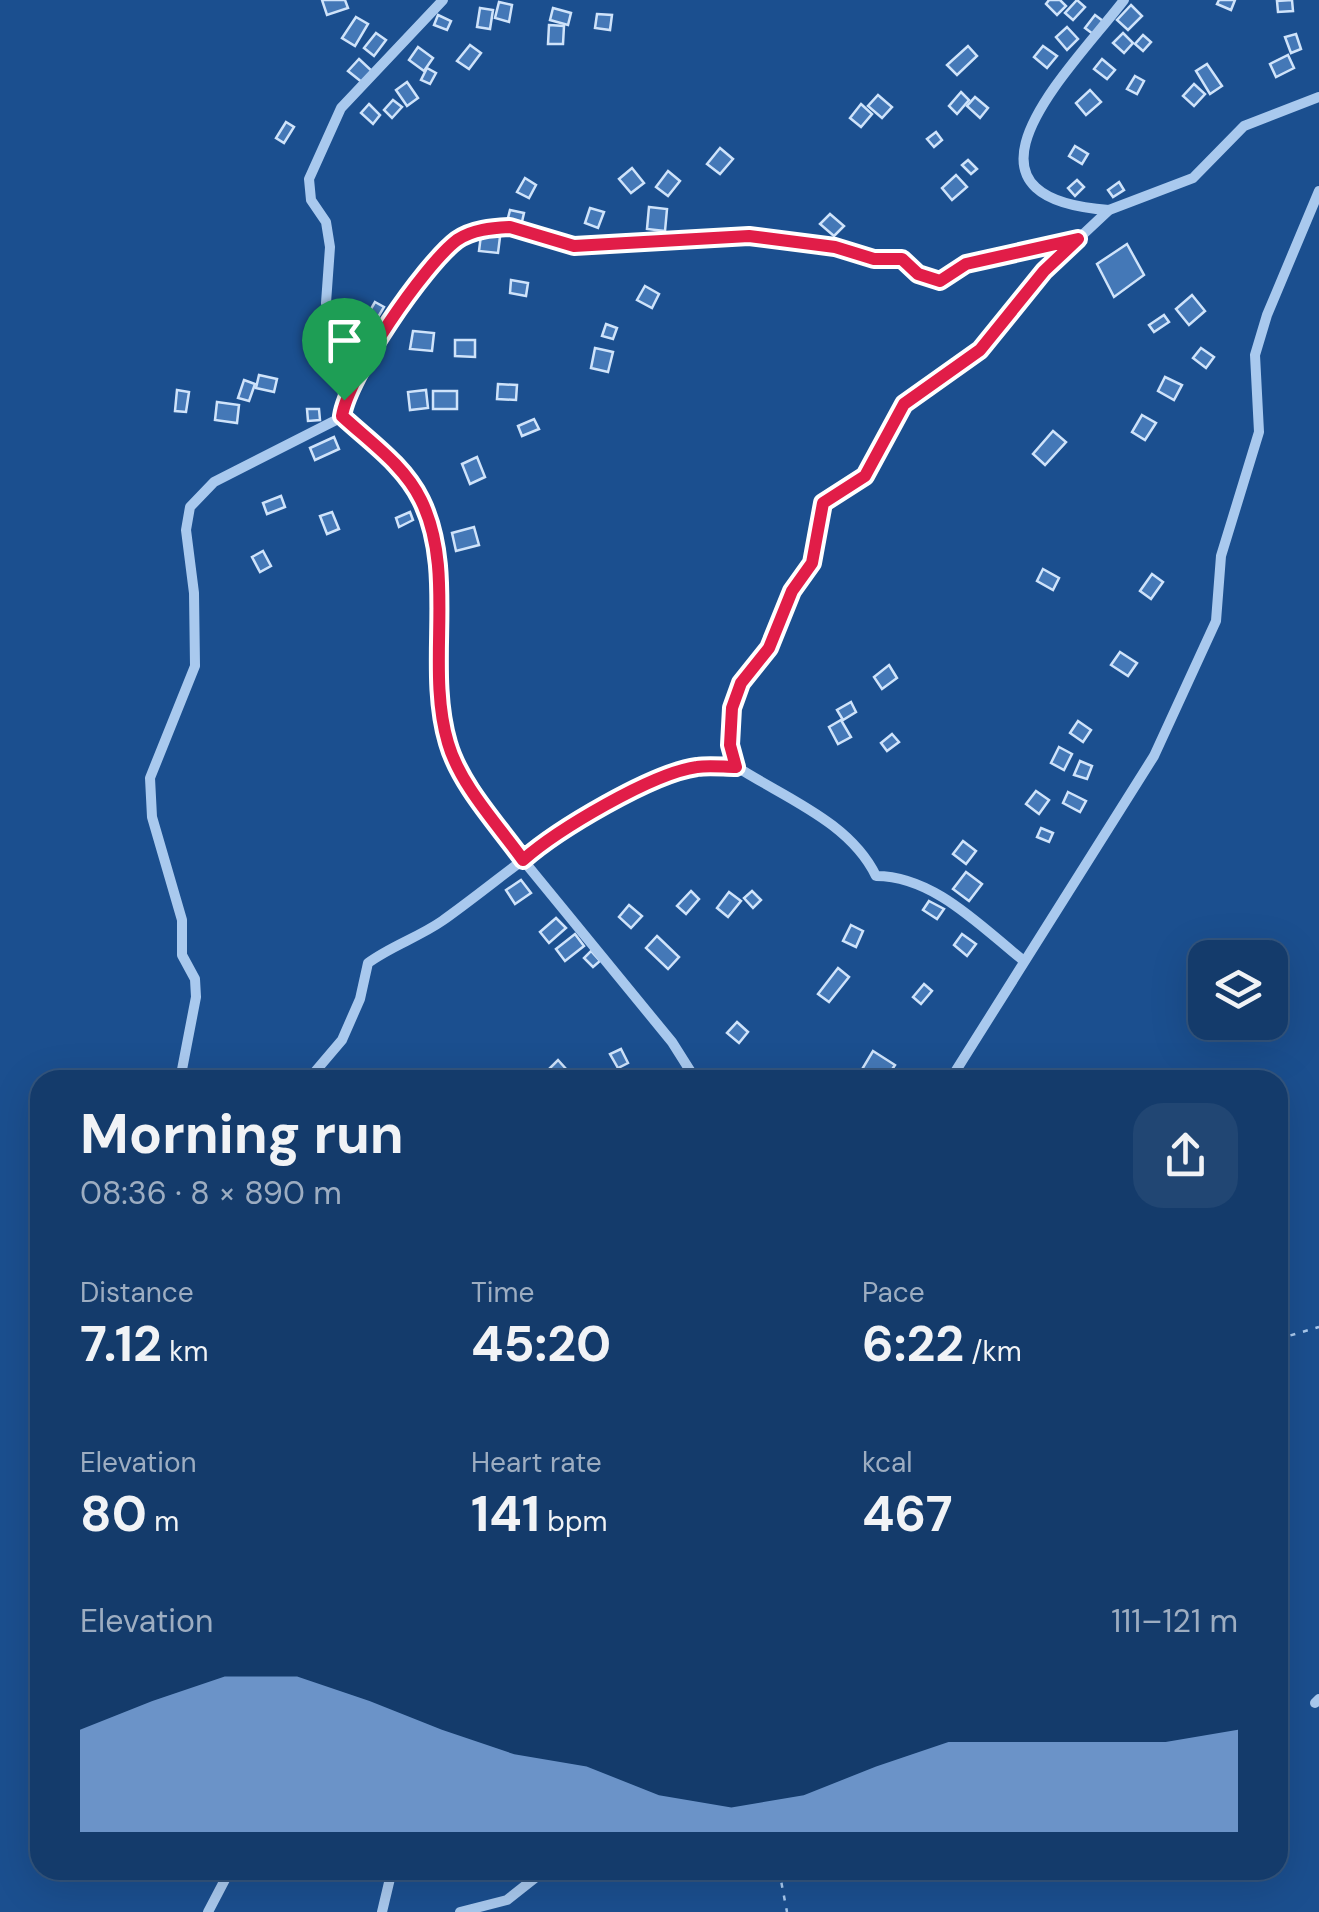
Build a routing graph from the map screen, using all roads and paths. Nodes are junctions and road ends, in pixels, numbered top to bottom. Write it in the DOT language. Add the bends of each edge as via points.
graph roads {
  1 [pos="442,0"];
  2 [pos="1124,0"];
  3 [pos="1319,96"];
  4 [pos="1319,191"];
  5 [pos="1109,210"];
  6 [pos="1078,239"];
  7 [pos="344,400"];
  8 [pos="342,416"];
  9 [pos="736,767"];
  10 [pos="523,860"];
  11 [pos="1024,961"];
  12 [pos="182,1070"];
  13 [pos="316,1070"];
  14 [pos="690,1070"];
  15 [pos="956,1070"];
  16 [pos="1319,1326"];
  17 [pos="1288,1336"];
  18 [pos="225,1880"];
  19 [pos="390,1880"];
  20 [pos="532,1880"];
  21 [pos="775,1880"];
  22 [pos="778,1880"];
  23 [pos="778,1884"];
  24 [pos="208,1912"];
  25 [pos="382,1912"];
  26 [pos="460,1912"];
  27 [pos="787,1912"];
  1 -- 7 [label="street" via="340,108 309,179 328,234 326,303"];
  2 -- 5 [label="street" via="1035,116 1022,146 1024,169 1038,192 1056,203"];
  3 -- 5 [label="street" via="1244,126 1193,178"];
  4 -- 11 [label="street" via="1255,355 1259,432 1221,556 1216,621 1154,756"];
  5 -- 6 [label="street"];
  6 -- 7 [label="path" via="966,264 940,281 902,259 749,236 597,247 510,227 482,229 458,240 412,292"];
  6 -- 9 [label="street" via="980,350 904,404 865,476 823,503 812,563 732,708"];
  7 -- 8 [label="street"];
  8 -- 10 [label="street" via="400,468 422,502 440,592 436,648 449,749"];
  8 -- 12 [label="street" via="214,482 190,508 195,666 150,778 152,818 182,920 182,956 195,979"];
  9 -- 10 [label="street" via="696,766 617,798"];
  9 -- 11 [label="street" via="822,815 867,857 876,876 899,876 940,895"];
  10 -- 13 [label="street" via="438,924 368,963 342,1040"];
  10 -- 14 [label="street"];
  11 -- 15 [label="street"];
  16 -- 17 [label="path"];
  18 -- 24 [label="street"];
  19 -- 25 [label="street"];
  20 -- 26 [label="street" via="507,1900"];
  21 -- 23 [label="path"];
  22 -- 23 [label="path"];
  23 -- 27 [label="path"];
}
